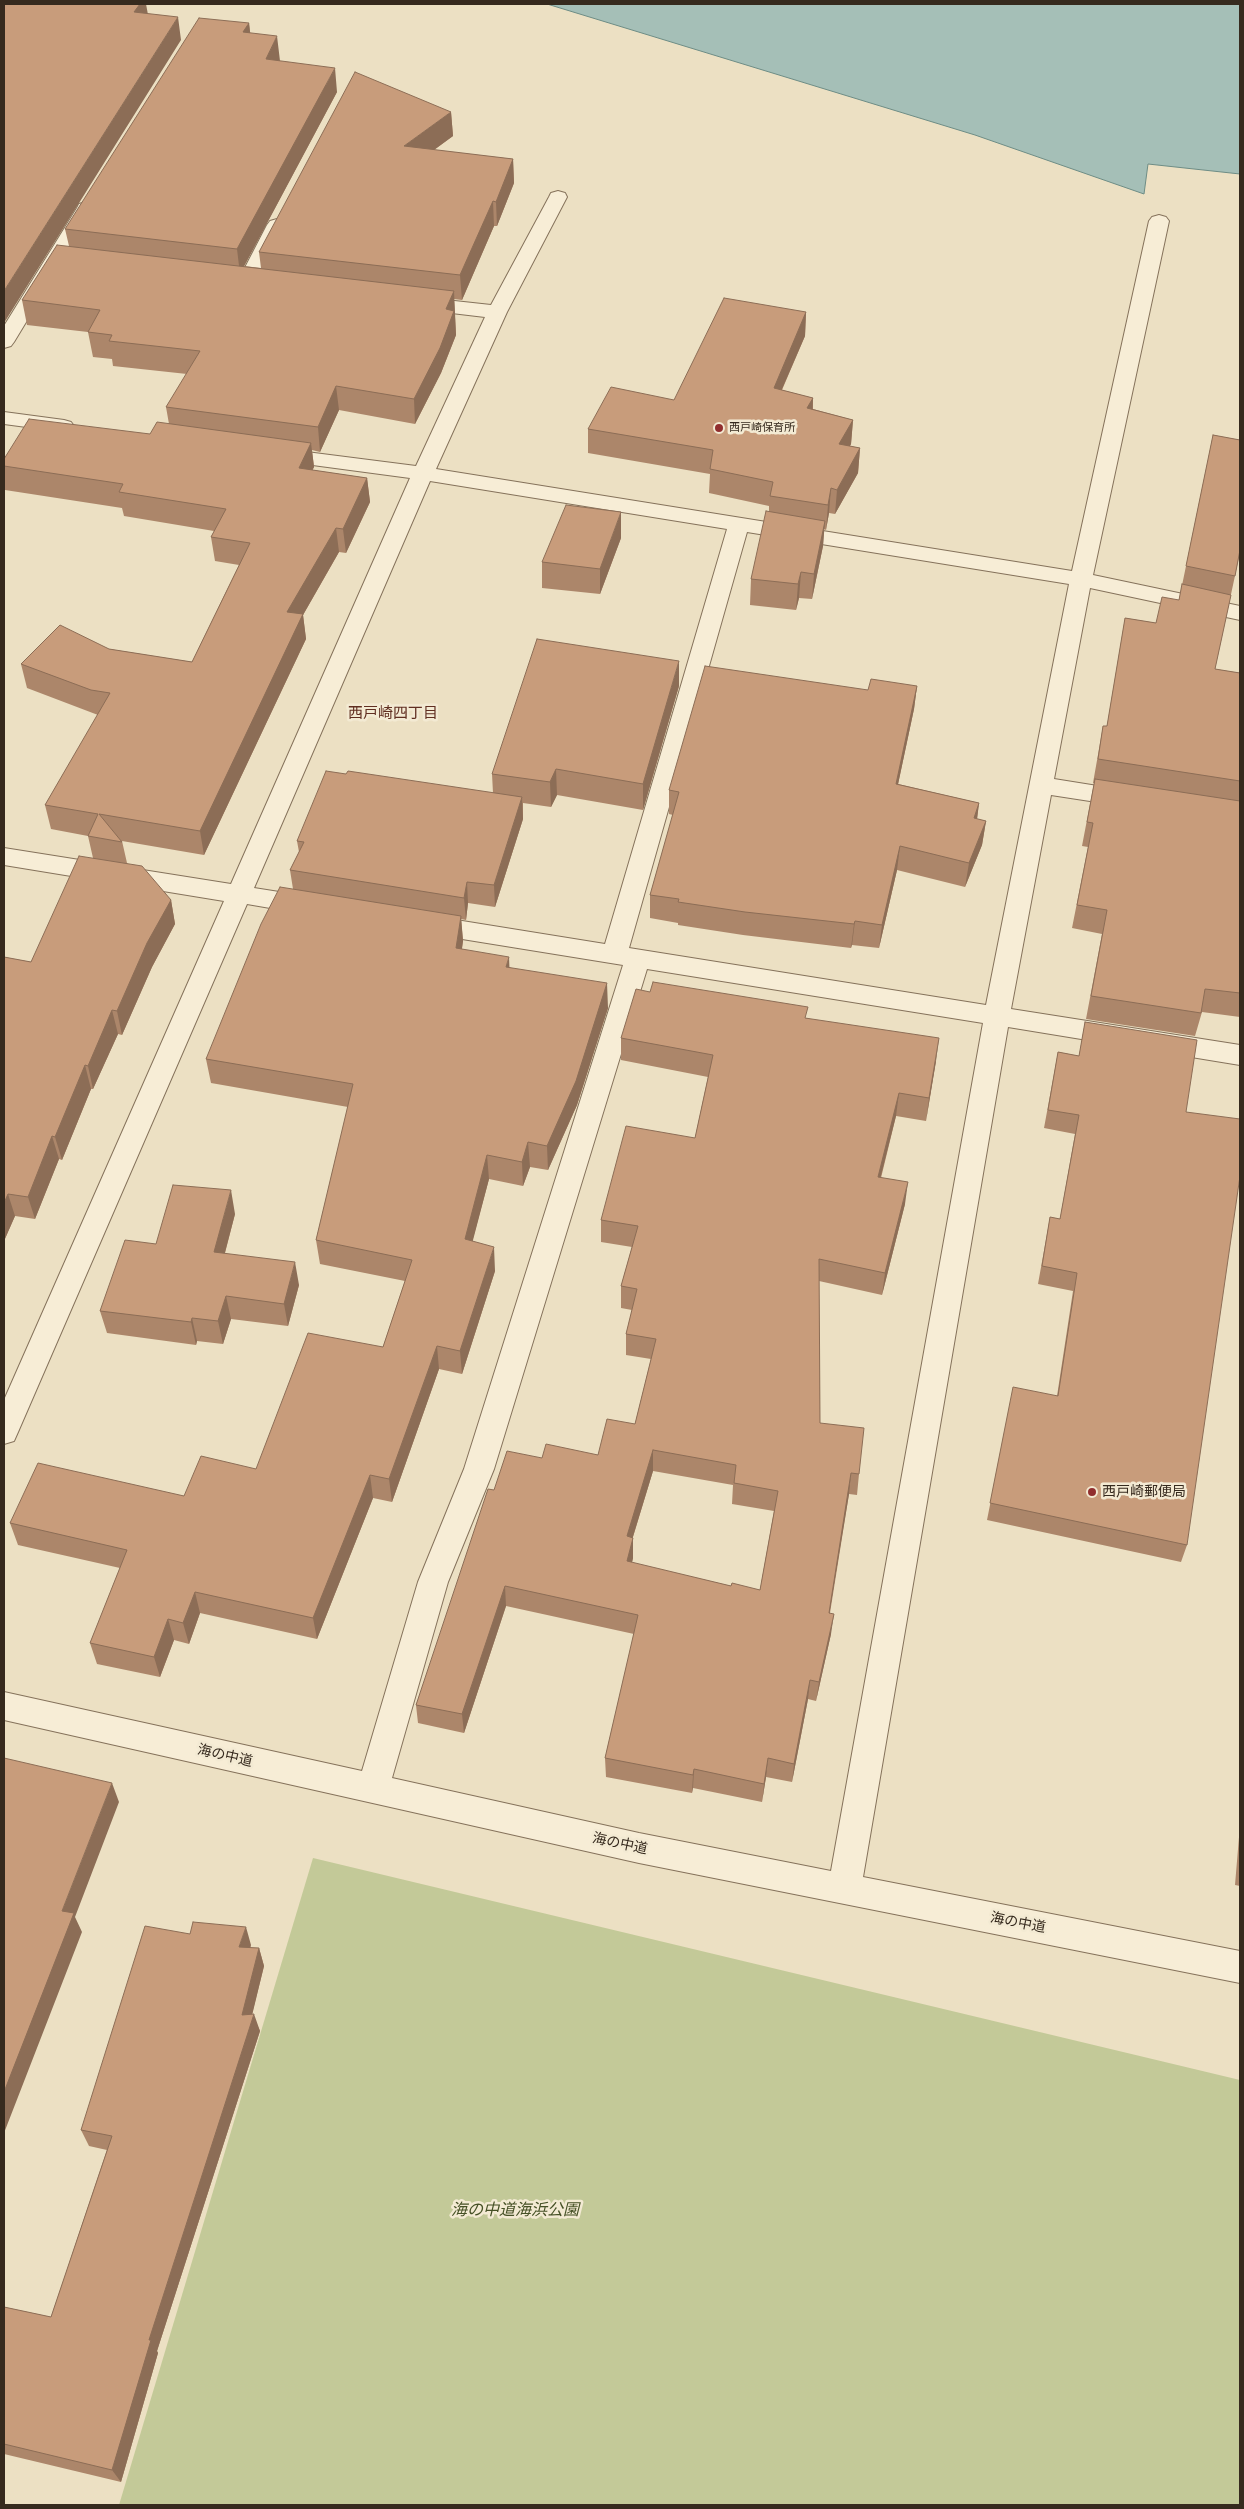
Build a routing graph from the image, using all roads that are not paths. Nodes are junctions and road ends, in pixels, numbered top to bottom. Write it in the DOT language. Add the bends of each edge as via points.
graph roads {
  1 [pos="95,195"];
  2 [pos="558,197"];
  3 [pos="288,206"];
  4 [pos="1159,221"];
  5 [pos="247,283"];
  6 [pos="401,301"];
  7 [pos="497,312"];
  8 [pos="4,342"];
  9 [pos="4,418"];
  10 [pos="83,429"];
  11 [pos="250,451"];
  12 [pos="422,473"];
  13 [pos="739,524"];
  14 [pos="1081,578"];
  15 [pos="1240,613"];
  16 [pos="1042,785"];
  17 [pos="1155,803"];
  18 [pos="4,856"];
  19 [pos="238,894"];
  20 [pos="335,910"];
  21 [pos="402,921"];
  22 [pos="627,956"];
  23 [pos="997,1015"];
  24 [pos="1240,1055"];
  25 [pos="4,1432"];
  26 [pos="4,1706"];
  27 [pos="373,1789"];
  28 [pos="844,1890"];
  29 [pos="1240,1966"];
  1 -- 8 [label="street" via="63,262"];
  2 -- 7 [label="street"];
  3 -- 5 [label="street"];
  4 -- 14 [label="street"];
  6 -- 7 [label="street"];
  7 -- 12 [label="street"];
  9 -- 10 [label="street"];
  11 -- 12 [label="street"];
  12 -- 13 [label="street"];
  12 -- 19 [label="street"];
  13 -- 14 [label="street"];
  13 -- 22 [label="street"];
  14 -- 15 [label="street"];
  14 -- 16 [label="street"];
  16 -- 17 [label="street"];
  16 -- 23 [label="street"];
  18 -- 19 [label="street"];
  19 -- 20 [label="street"];
  19 -- 25 [label="street"];
  21 -- 22 [label="street"];
  22 -- 23 [label="street"];
  22 -- 27 [label="street" via="480,1469 433,1582"];
  23 -- 24 [label="street"];
  23 -- 28 [label="street"];
  26 -- 27 [label="street, 海の中道"];
  27 -- 28 [label="street, 海の中道"];
  28 -- 29 [label="street, 海の中道"];
}
